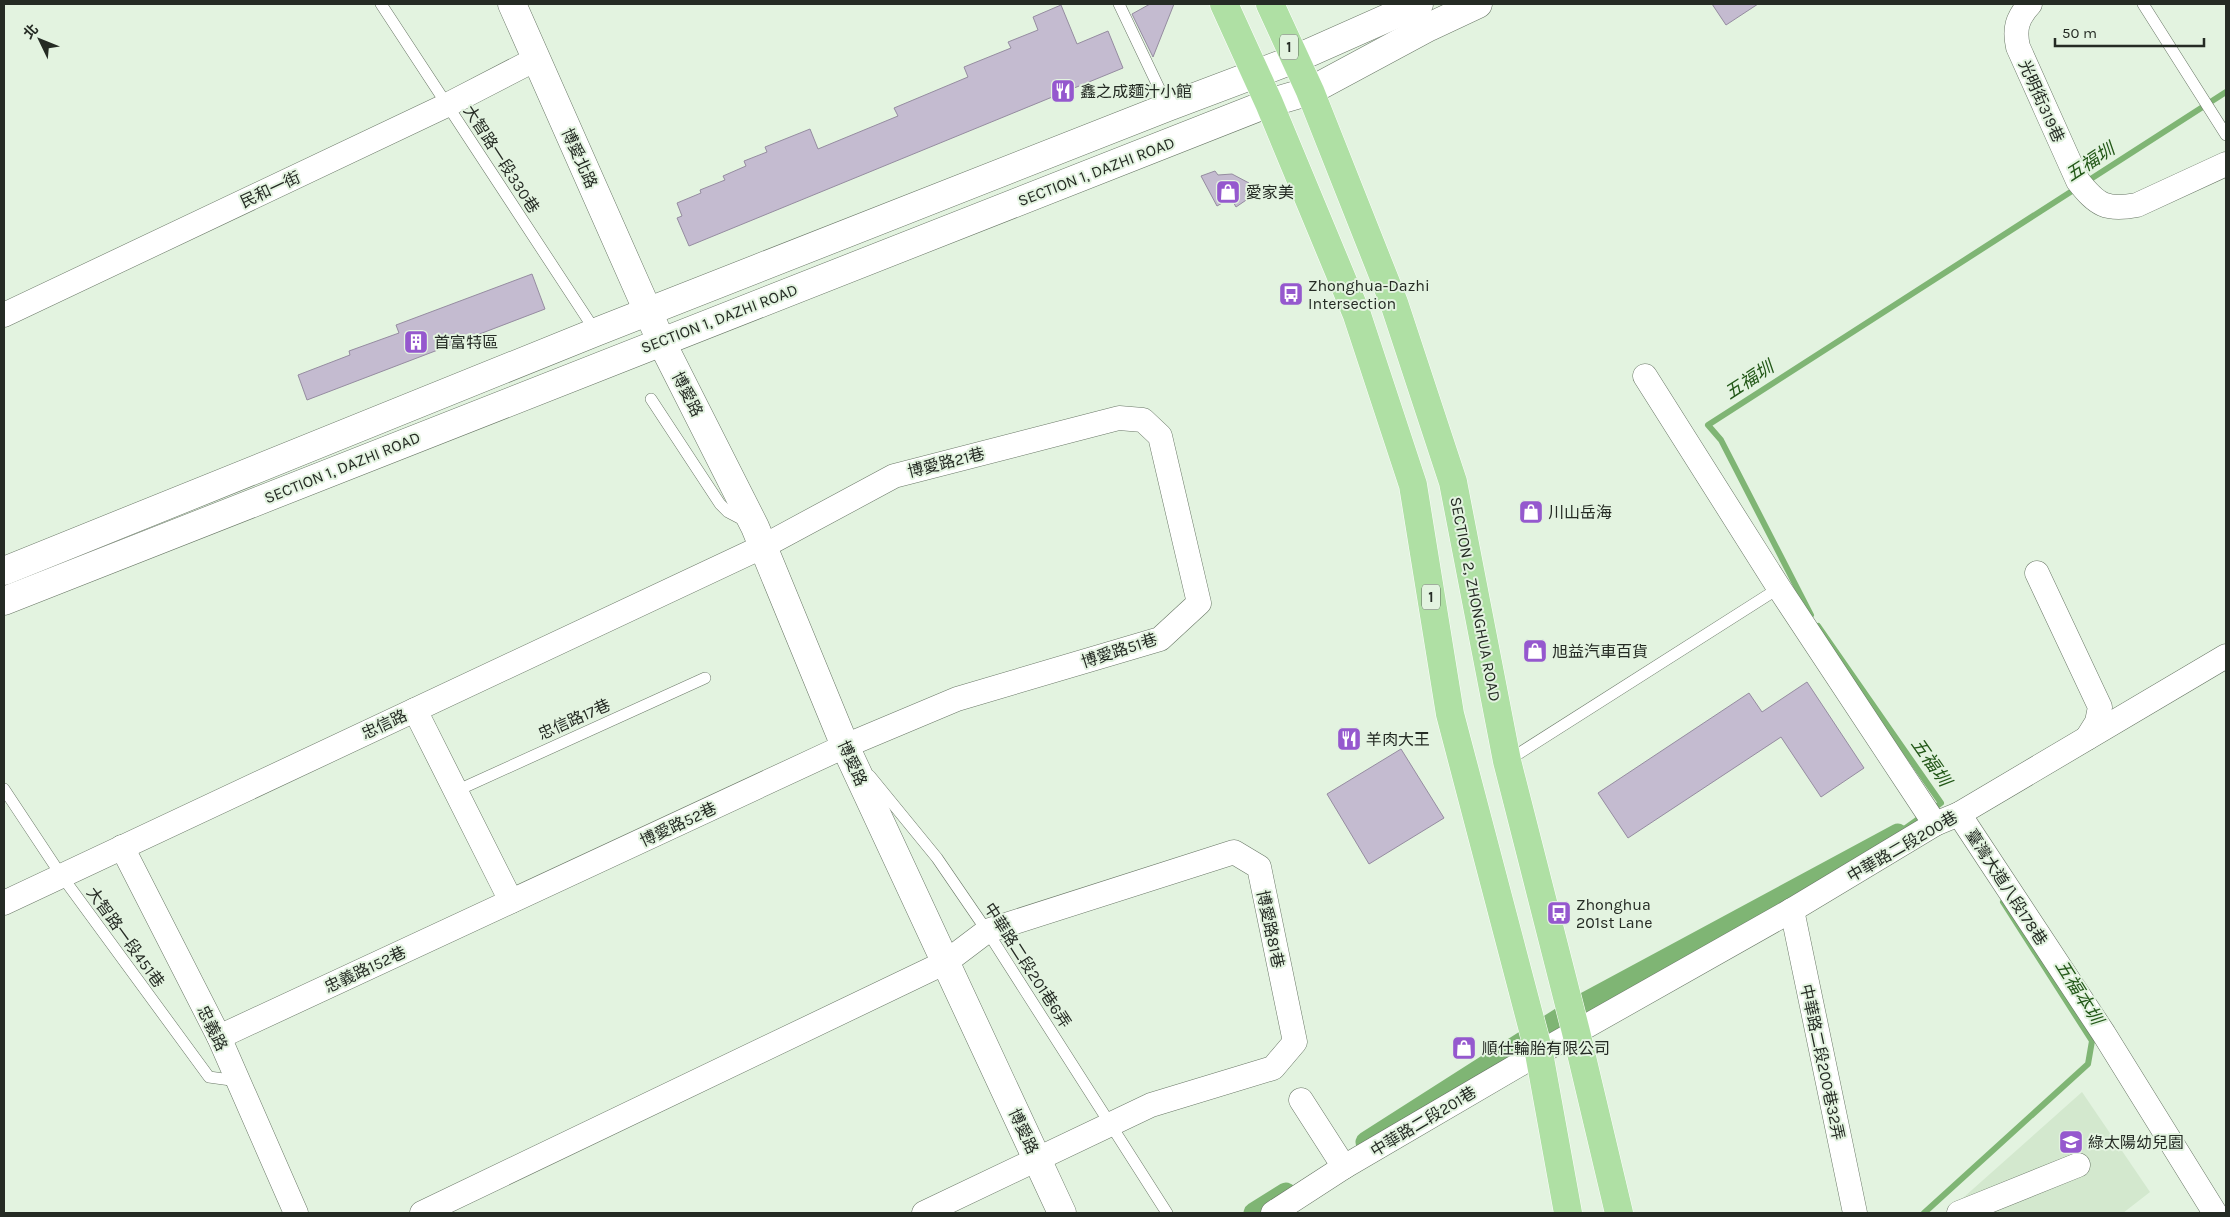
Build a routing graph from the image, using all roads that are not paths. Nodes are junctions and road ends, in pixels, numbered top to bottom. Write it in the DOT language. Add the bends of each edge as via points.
graph roads {
  1 [pos="380,4"];
  2 [pos="512,4"];
  3 [pos="1119,4"];
  4 [pos="1224,4"];
  5 [pos="1270,4"];
  6 [pos="1478,4"];
  7 [pos="2030,4"];
  8 [pos="2143,4"];
  9 [pos="1421,12"];
  10 [pos="536,59"];
  11 [pos="1295,59"];
  12 [pos="1256,73"];
  13 [pos="1310,91"];
  14 [pos="1269,103"];
  15 [pos="447,105"];
  16 [pos="1168,107"];
  17 [pos="2226,135"];
  18 [pos="2226,164"];
  19 [pos="648,312"];
  20 [pos="4,315"];
  21 [pos="596,332"];
  22 [pos="661,341"];
  23 [pos="1644,376"];
  24 [pos="651,399"];
  25 [pos="1142,420"];
  26 [pos="759,536"];
  27 [pos="4,571"];
  28 [pos="2037,573"];
  29 [pos="1779,588"];
  30 [pos="4,601"];
  31 [pos="2226,656"];
  32 [pos="705,678"];
  33 [pos="415,710"];
  34 [pos="2088,738"];
  35 [pos="845,746"];
  36 [pos="1507,760"];
  37 [pos="4,789"];
  38 [pos="456,791"];
  39 [pos="1959,814"];
  40 [pos="1935,824"];
  41 [pos="122,846"];
  42 [pos="61,875"];
  43 [pos="511,901"];
  44 [pos="4,903"];
  45 [pos="1792,910"];
  46 [pos="987,932"];
  47 [pos="946,962"];
  48 [pos="1576,1032"];
  49 [pos="218,1037"];
  50 [pos="1539,1053"];
  51 [pos="238,1081"];
  52 [pos="1301,1100"];
  53 [pos="1111,1123"];
  54 [pos="1037,1159"];
  55 [pos="2078,1165"];
  56 [pos="1344,1167"];
  57 [pos="296,1213"];
  58 [pos="422,1213"];
  59 [pos="924,1213"];
  60 [pos="1062,1213"];
  61 [pos="1167,1213"];
  62 [pos="1272,1213"];
  63 [pos="1568,1213"];
  64 [pos="1619,1213"];
  65 [pos="1855,1213"];
  66 [pos="1959,1213"];
  67 [pos="2215,1213"];
  1 -- 15 [label="lane, 大智路一段330巷"];
  2 -- 10 [label="street, 博愛北路"];
  3 -- 16 [label="lane"];
  4 -- 12 [label="main road, 1"];
  5 -- 11 [label="main road, SECTION 2, ZHONGHUA ROAD / 1"];
  6 -- 9 [label="street"];
  7 -- 18 [label="street, 光明街319巷" via="2017,22 2015,35 2018,47 2091,198 2107,207 2137,205"];
  8 -- 17 [label="lane"];
  9 -- 11 [label="street, SECTION 1, DAZHI ROAD"];
  9 -- 13 [label="street, SECTION 1, DAZHI ROAD"];
  10 -- 15 [label="street, 民和一街"];
  10 -- 19 [label="street, 博愛北路"];
  11 -- 12 [label="street, SECTION 1, DAZHI ROAD"];
  11 -- 13 [label="main road, SECTION 2, ZHONGHUA ROAD / 1"];
  12 -- 14 [label="main road, 1"];
  12 -- 16 [label="street, SECTION 1, DAZHI ROAD"];
  13 -- 14 [label="street, SECTION 1, DAZHI ROAD"];
  13 -- 36 [label="main road, SECTION 2, ZHONGHUA ROAD / 1" via="1394,303 1453,482"];
  14 -- 22 [label="street, SECTION 1, DAZHI ROAD"];
  14 -- 50 [label="main road, 1" via="1358,315 1413,486 1450,714"];
  15 -- 20 [label="street, 民和一街"];
  15 -- 21 [label="lane, 大智路一段330巷"];
  16 -- 19 [label="street, SECTION 1, DAZHI ROAD"];
  19 -- 21 [label="street, SECTION 1, DAZHI ROAD"];
  19 -- 22 [label="street, 博愛路"];
  21 -- 27 [label="street, SECTION 1, DAZHI ROAD"];
  22 -- 26 [label="street, 博愛路"];
  22 -- 30 [label="street, SECTION 1, DAZHI ROAD"];
  23 -- 29 [label="street"];
  24 -- 26 [label="lane" via="720,504"];
  25 -- 26 [label="street, 博愛路21巷" via="1119,418 894,476"];
  25 -- 35 [label="street, 博愛路51巷" via="1160,436 1199,603 1160,639 957,699"];
  26 -- 33 [label="street, 忠信路"];
  26 -- 35 [label="street, 博愛路"];
  28 -- 34 [label="street" via="2100,707 2097,722"];
  29 -- 36 [label="lane"];
  29 -- 40 [label="street"];
  31 -- 34 [label="street, 中華路二段200巷"];
  32 -- 38 [label="lane, 忠信路17巷"];
  33 -- 38 [label="street"];
  33 -- 41 [label="street, 忠信路"];
  34 -- 39 [label="street, 中華路二段200巷"];
  35 -- 43 [label="street, 博愛路52巷"];
  35 -- 46 [label="lane, 中華路二段201巷6弄" via="938,858"];
  35 -- 47 [label="street, 博愛路"];
  36 -- 48 [label="main road, SECTION 2, ZHONGHUA ROAD / 1"];
  37 -- 42 [label="lane, 大智路一段451巷"];
  38 -- 43 [label="street"];
  39 -- 40 [label="street, 中華路二段200巷"];
  39 -- 67 [label="street, 臺灣大道八段178巷" via="2104,1034"];
  40 -- 45 [label="street, 中華路二段200巷"];
  41 -- 42 [label="street, 忠信路"];
  41 -- 49 [label="street, 忠義路"];
  42 -- 44 [label="street, 忠信路"];
  42 -- 51 [label="lane, 大智路一段451巷" via="209,1077"];
  43 -- 49 [label="street, 忠義路152巷"];
  45 -- 48 [label="street, 中華路二段200巷"];
  45 -- 65 [label="street, 中華路二段200巷32弄"];
  46 -- 47 [label="street, 博愛路81巷"];
  46 -- 53 [label="lane, 中華路二段201巷6弄"];
  46 -- 53 [label="street, 博愛路81巷" via="1234,852 1259,868 1295,1042 1273,1068 1150,1105"];
  47 -- 54 [label="street, 博愛路"];
  47 -- 58 [label="street, 博愛路81巷"];
  48 -- 50 [label="street, 中華路二段201巷"];
  48 -- 64 [label="main road, SECTION 2, ZHONGHUA ROAD / 1"];
  49 -- 51 [label="street, 忠義路"];
  50 -- 56 [label="street, 中華路二段201巷"];
  50 -- 63 [label="main road, 1"];
  51 -- 57 [label="street, 忠義路"];
  52 -- 56 [label="street"];
  53 -- 54 [label="street, 博愛路81巷"];
  53 -- 61 [label="lane, 中華路二段201巷6弄"];
  54 -- 59 [label="street, 博愛路81巷"];
  54 -- 60 [label="street, 博愛路"];
  55 -- 66 [label="street"];
  56 -- 62 [label="street, 中華路二段201巷"];
}
